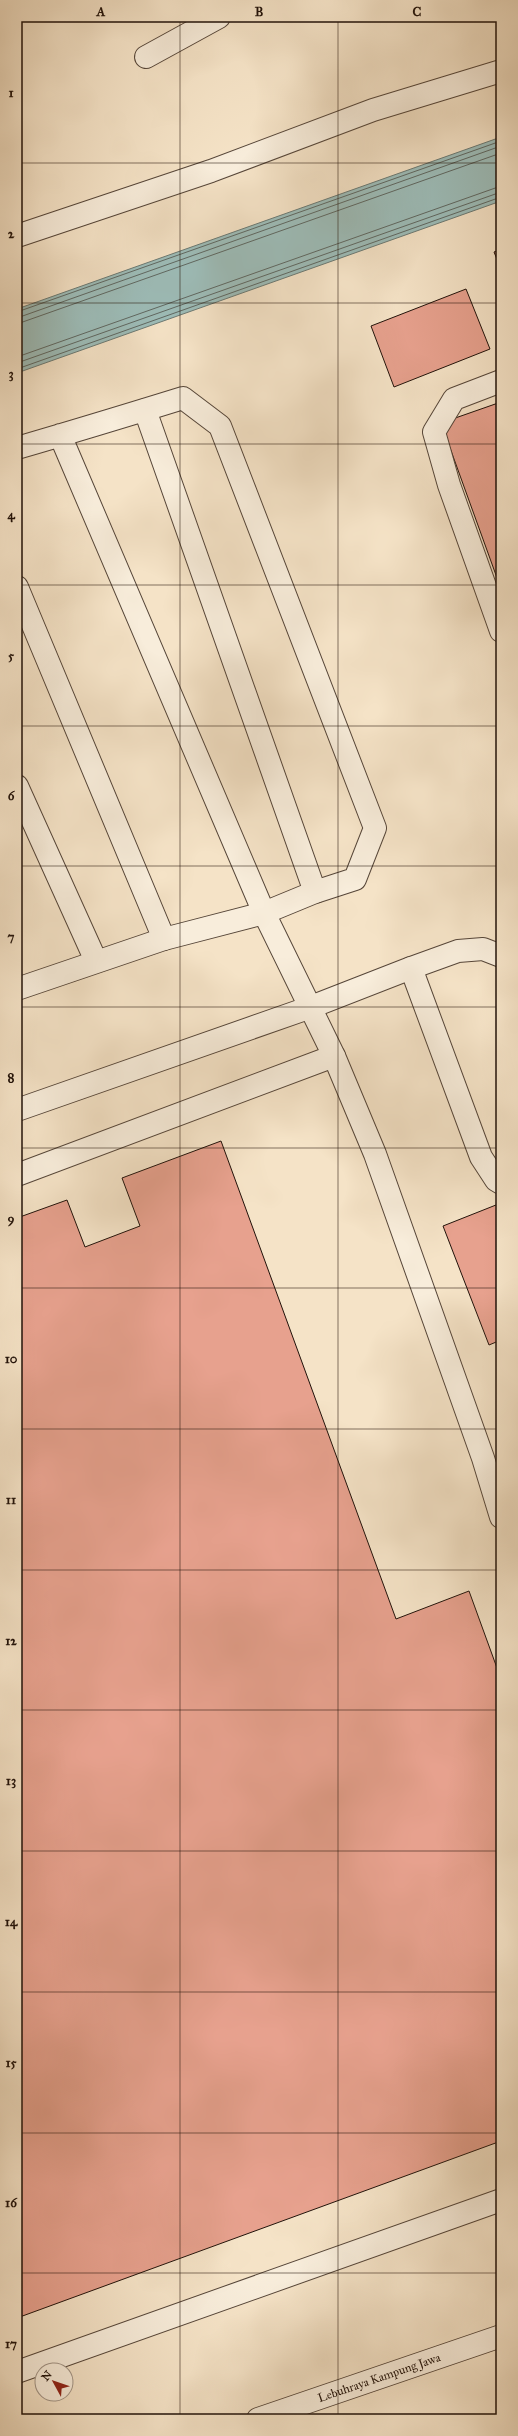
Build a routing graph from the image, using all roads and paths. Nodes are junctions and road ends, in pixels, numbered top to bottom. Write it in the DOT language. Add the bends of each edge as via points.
graph roads {
  1 [pos="219,17"];
  2 [pos="146,57"];
  3 [pos="501,71"];
  4 [pos="17,236"];
  5 [pos="501,381"];
  6 [pos="145,410"];
  7 [pos="60,435"];
  8 [pos="17,448"];
  9 [pos="17,587"];
  10 [pos="501,631"];
  11 [pos="17,786"];
  12 [pos="315,892"];
  13 [pos="264,913"];
  14 [pos="164,939"];
  15 [pos="501,956"];
  16 [pos="96,961"];
  17 [pos="411,968"];
  18 [pos="17,988"];
  19 [pos="311,1007"];
  20 [pos="334,1056"];
  21 [pos="17,1110"];
  22 [pos="17,1175"];
  23 [pos="501,1183"];
  24 [pos="501,1517"];
  25 [pos="501,2200"];
  26 [pos="501,2336"];
  27 [pos="17,2372"];
  28 [pos="258,2419"];
  1 -- 2 [label="street"];
  3 -- 4 [label="street" via="373,110 211,172"];
  5 -- 10 [label="street" via="454,399 434,432 449,485"];
  6 -- 7 [label="street"];
  6 -- 12 [label="street"];
  6 -- 12 [label="street" via="183,398 220,426 375,828 355,879"];
  7 -- 8 [label="street"];
  7 -- 13 [label="street"];
  9 -- 14 [label="street"];
  11 -- 16 [label="street"];
  12 -- 13 [label="street"];
  13 -- 14 [label="street"];
  13 -- 19 [label="street"];
  14 -- 16 [label="street"];
  15 -- 17 [label="street" via="483,949 458,951"];
  16 -- 18 [label="street"];
  17 -- 19 [label="street"];
  17 -- 23 [label="street" via="481,1157 496,1180"];
  19 -- 20 [label="street"];
  19 -- 21 [label="street"];
  20 -- 22 [label="street"];
  20 -- 24 [label="street" via="378,1162 483,1458"];
  25 -- 27 [label="street"];
  26 -- 28 [label="street, Lebuhraya Kampung Jawa"];
}
